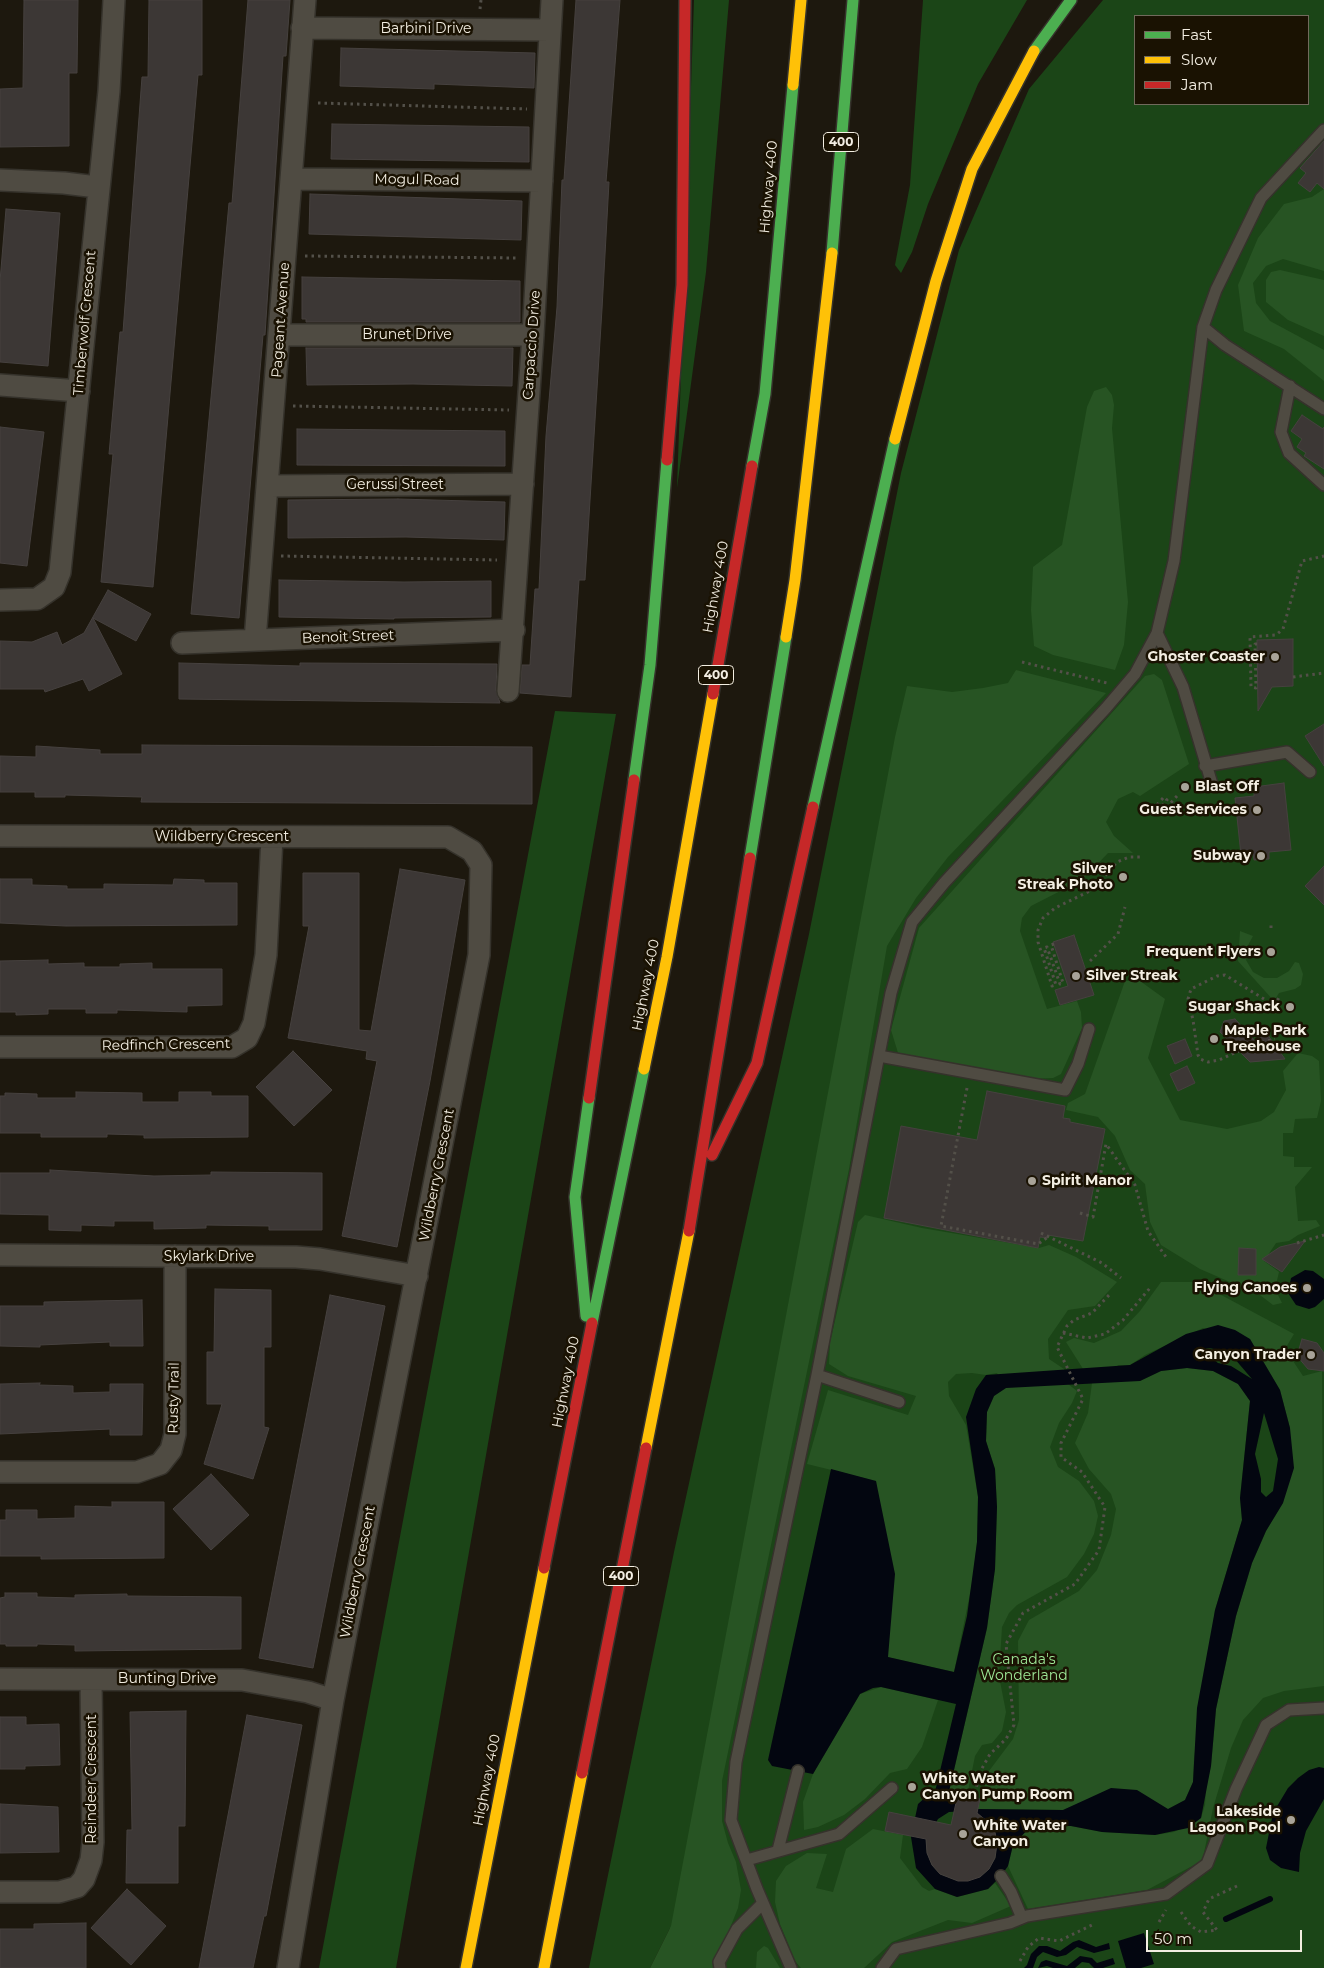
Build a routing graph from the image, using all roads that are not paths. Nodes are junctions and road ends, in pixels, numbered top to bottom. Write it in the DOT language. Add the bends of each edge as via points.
graph roads {
  1 [pos="114,0"];
  2 [pos="304,0"];
  3 [pos="552,0"];
  4 [pos="685,0"];
  5 [pos="801,0"];
  6 [pos="853,0"];
  7 [pos="1071,0"];
  8 [pos="302,28"];
  9 [pos="550,30"];
  10 [pos="1324,130"];
  11 [pos="292,179"];
  12 [pos="0,180"];
  13 [pos="542,181"];
  14 [pos="97,187"];
  15 [pos="1203,328"];
  16 [pos="533,334"];
  17 [pos="280,335"];
  18 [pos="0,385"];
  19 [pos="1290,386"];
  20 [pos="79,391"];
  21 [pos="1324,409"];
  22 [pos="523,484"];
  23 [pos="1324,485"];
  24 [pos="268,486"];
  25 [pos="0,600"];
  26 [pos="514,630"];
  27 [pos="1157,633"];
  28 [pos="255,640"];
  29 [pos="182,643"];
  30 [pos="508,691"];
  31 [pos="1205,766"];
  32 [pos="1310,772"];
  33 [pos="1212,784"];
  34 [pos="0,836"];
  35 [pos="272,838"];
  36 [pos="1089,1029"];
  37 [pos="0,1047"];
  38 [pos="879,1056"];
  39 [pos="698,1183"];
  40 [pos="0,1255"];
  41 [pos="175,1256"];
  42 [pos="417,1276"];
  43 [pos="588,1344"];
  44 [pos="817,1375"];
  45 [pos="899,1402"];
  46 [pos="0,1472"];
  47 [pos="0,1679"];
  48 [pos="91,1680"];
  49 [pos="333,1700"];
  50 [pos="1324,1708"];
  51 [pos="798,1771"];
  52 [pos="892,1788"];
  53 [pos="778,1850"];
  54 [pos="747,1860"];
  55 [pos="1001,1876"];
  56 [pos="0,1892"];
  57 [pos="763,1904"];
  58 [pos="1022,1918"];
  59 [pos="288,1968"];
  60 [pos="466,1968"];
  61 [pos="544,1968"];
  62 [pos="720,1968"];
  63 [pos="791,1968"];
  64 [pos="882,1968"];
  1 -- 14 [label="street, Timberwolf Crescent" via="109,91"];
  2 -- 8 [label="street, Pageant Avenue"];
  3 -- 9 [label="street, Carpaccio Drive"];
  4 -- 43 [label="highway" via="682,285 650,665 575,1197"];
  5 -- 43 [label="highway, Highway 400 / 400" via="765,394 668,957"];
  6 -- 39 [label="highway, 400" via="829,284 795,580"];
  7 -- 39 [label="highway" via="1039,41 972,169 936,281 871,541 757,1063"];
  8 -- 9 [label="street, Barbini Drive"];
  8 -- 11 [label="street, Pageant Avenue"];
  9 -- 13 [label="street, Carpaccio Drive"];
  10 -- 15 [label="lane" via="1261,198 1216,290"];
  11 -- 13 [label="street, Mogul Road"];
  11 -- 17 [label="street, Pageant Avenue"];
  12 -- 14 [label="street"];
  13 -- 16 [label="street, Carpaccio Drive"];
  14 -- 20 [label="street, Timberwolf Crescent"];
  15 -- 19 [label="lane"];
  15 -- 27 [label="lane" via="1174,560"];
  16 -- 17 [label="street, Brunet Drive"];
  16 -- 22 [label="street, Carpaccio Drive"];
  17 -- 24 [label="street, Pageant Avenue"];
  18 -- 20 [label="street"];
  19 -- 21 [label="lane"];
  19 -- 23 [label="lane" via="1281,432 1289,453"];
  20 -- 25 [label="street, Timberwolf Crescent" via="60,572 54,587 37,599"];
  22 -- 24 [label="street, Gerussi Street"];
  22 -- 26 [label="street, Carpaccio Drive"];
  24 -- 28 [label="street, Pageant Avenue"];
  26 -- 28 [label="street, Benoit Street"];
  26 -- 30 [label="street, Carpaccio Drive"];
  27 -- 31 [label="lane" via="1183,687"];
  27 -- 38 [label="lane" via="1135,674 1124,687 912,922 891,993"];
  28 -- 29 [label="street, Benoit Street"];
  31 -- 32 [label="lane" via="1287,752"];
  31 -- 33 [label="lane"];
  34 -- 35 [label="street, Wildberry Crescent"];
  35 -- 37 [label="street, Redfinch Crescent" via="266,955 254,1023 247,1038 232,1047"];
  35 -- 42 [label="street, Wildberry Crescent" via="448,837 472,852 481,865 480,955"];
  36 -- 38 [label="lane" via="1078,1064 1064,1090"];
  38 -- 44 [label="lane"];
  39 -- 61 [label="highway, 400"];
  40 -- 41 [label="street, Skylark Drive"];
  41 -- 42 [label="street, Skylark Drive" via="320,1259"];
  41 -- 46 [label="street, Rusty Trail" via="175,1434 166,1457 160,1464 137,1472"];
  42 -- 49 [label="street, Wildberry Crescent"];
  43 -- 60 [label="highway, Highway 400 / 400"];
  44 -- 45 [label="lane"];
  44 -- 54 [label="lane" via="736,1762 731,1820"];
  47 -- 48 [label="street, Bunting Drive"];
  48 -- 49 [label="street, Bunting Drive" via="242,1680"];
  48 -- 56 [label="street, Reindeer Crescent" via="93,1842 84,1879 78,1887 59,1892"];
  49 -- 59 [label="street, Wildberry Crescent"];
  50 -- 58 [label="lane" via="1289,1710 1266,1725 1236,1789 1207,1864 1166,1894"];
  51 -- 53 [label="lane"];
  52 -- 53 [label="lane" via="839,1834"];
  53 -- 54 [label="lane"];
  54 -- 57 [label="lane"];
  55 -- 58 [label="lane"];
  57 -- 62 [label="lane" via="737,1929"];
  57 -- 63 [label="lane"];
  58 -- 64 [label="lane" via="896,1949"];
}
